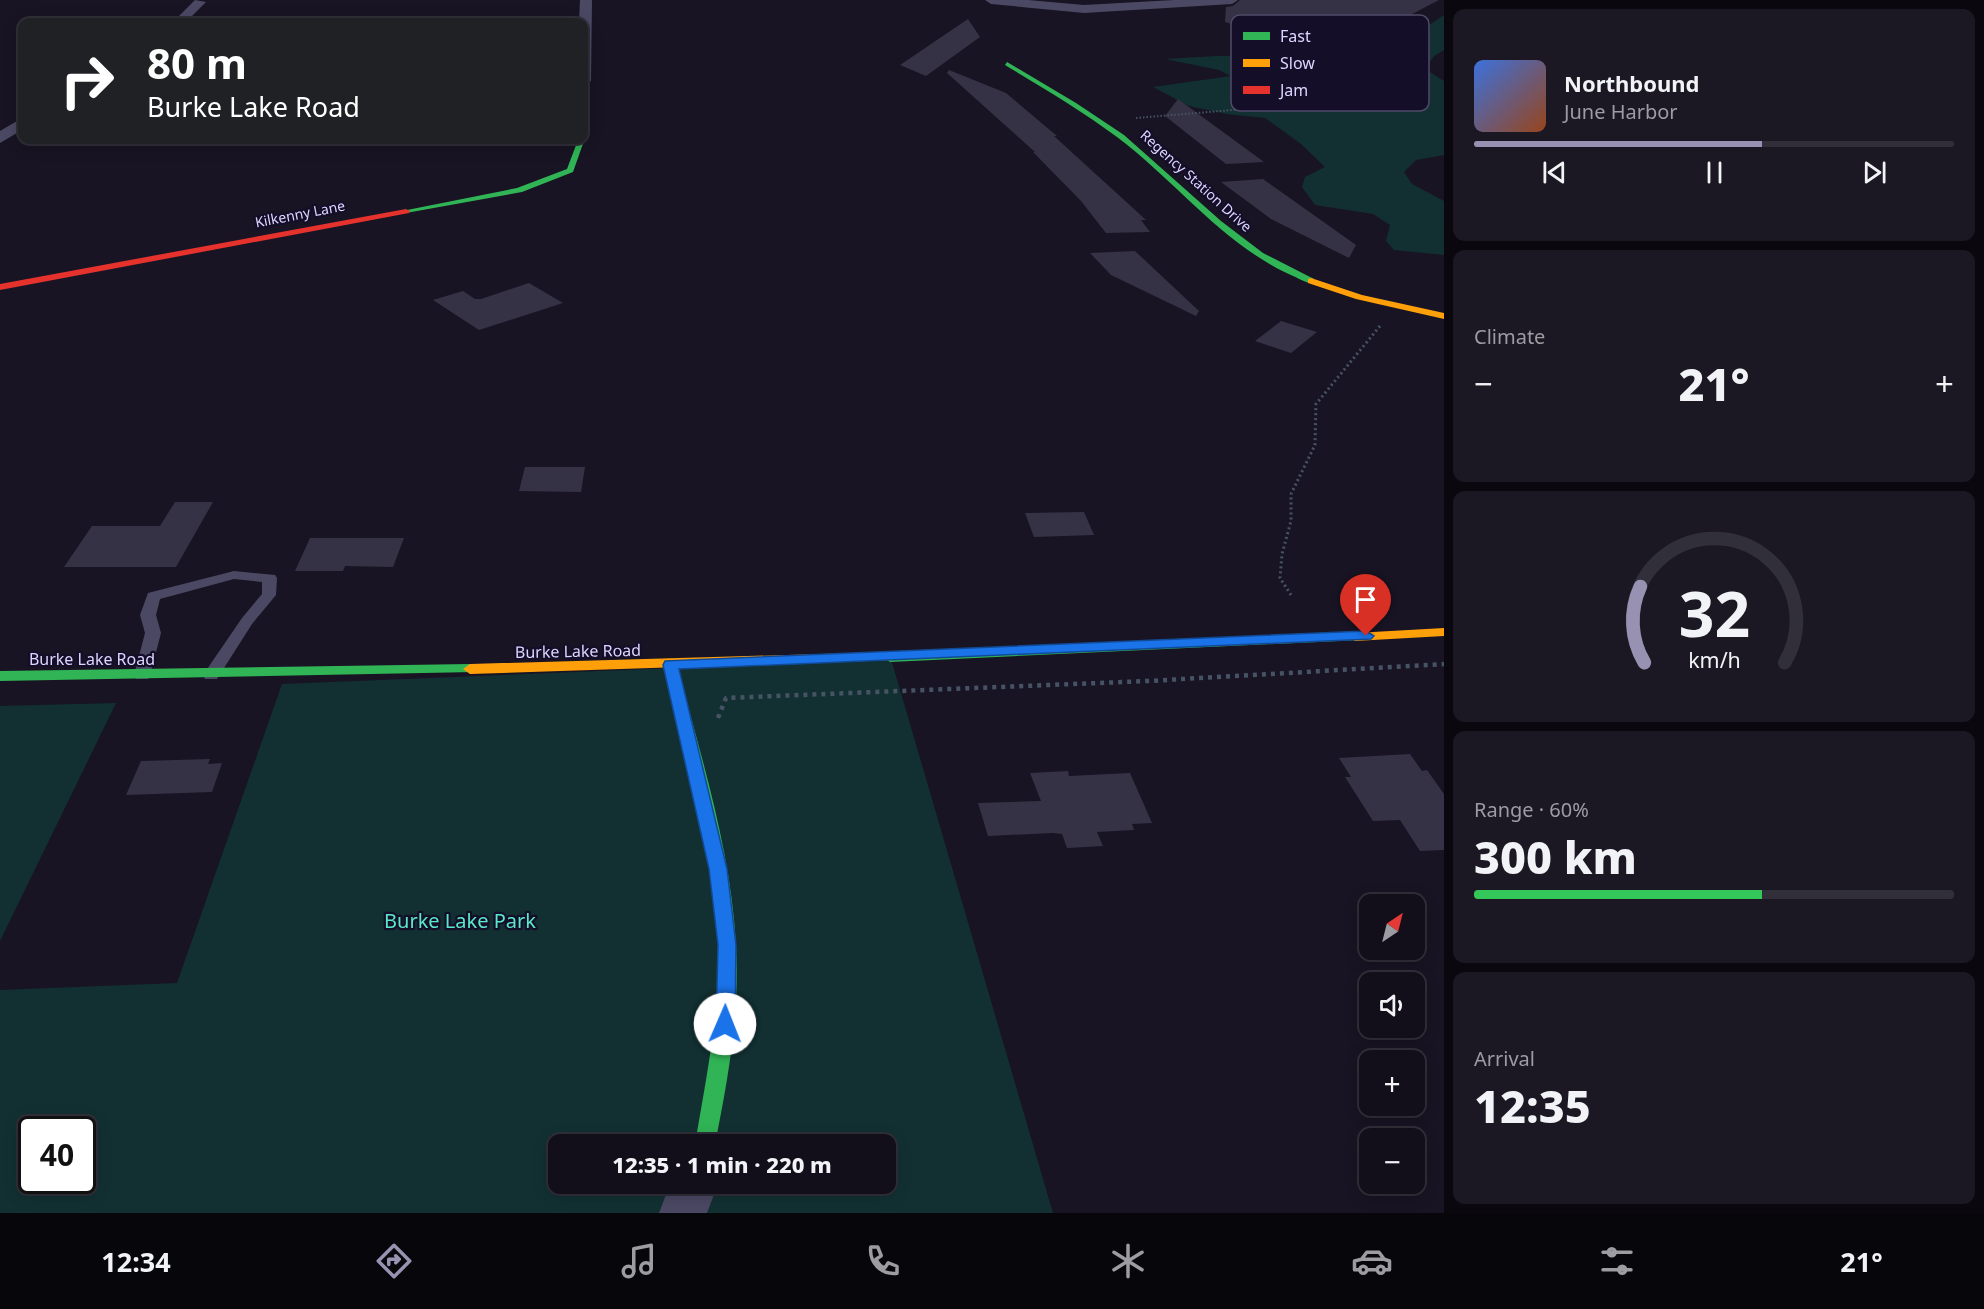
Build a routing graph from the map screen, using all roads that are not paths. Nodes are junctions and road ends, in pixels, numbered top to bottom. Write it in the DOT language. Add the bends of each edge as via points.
graph roads {
  1 [pos="586,0"];
  2 [pos="992,0"];
  3 [pos="1232,0"];
  4 [pos="200,2"];
  5 [pos="183,18"];
  6 [pos="586,18"];
  7 [pos="1007,64"];
  8 [pos="18,126"];
  9 [pos="0,138"];
  10 [pos="582,144"];
  11 [pos="0,287"];
  12 [pos="1444,315"];
  13 [pos="1442,635"];
  14 [pos="670,665"];
  15 [pos="142,675"];
  16 [pos="211,675"];
  17 [pos="0,676"];
  18 [pos="707,1134"];
  19 [pos="690,1194"];
  20 [pos="683,1213"];
  1 -- 6 [label="street"];
  2 -- 3 [label="street" via="1096,9"];
  4 -- 5 [label="street"];
  7 -- 12 [label="street, Regency Station Drive" via="1126,140 1242,245 1276,265 1322,284 1396,306"];
  8 -- 9 [label="street"];
  10 -- 11 [label="street, Kilkenny Lane" via="570,170 519,190"];
  13 -- 14 [label="street, Burke Lake Road"];
  14 -- 16 [label="street, Burke Lake Road"];
  14 -- 18 [label="street" via="718,869 727,945 725,1024"];
  15 -- 16 [label="street, Burke Lake Road"];
  15 -- 16 [label="lane" via="153,633 148,615 153,596 234,575 270,578 269,595"];
  15 -- 17 [label="street, Burke Lake Road"];
  19 -- 20 [label="street"];
}
